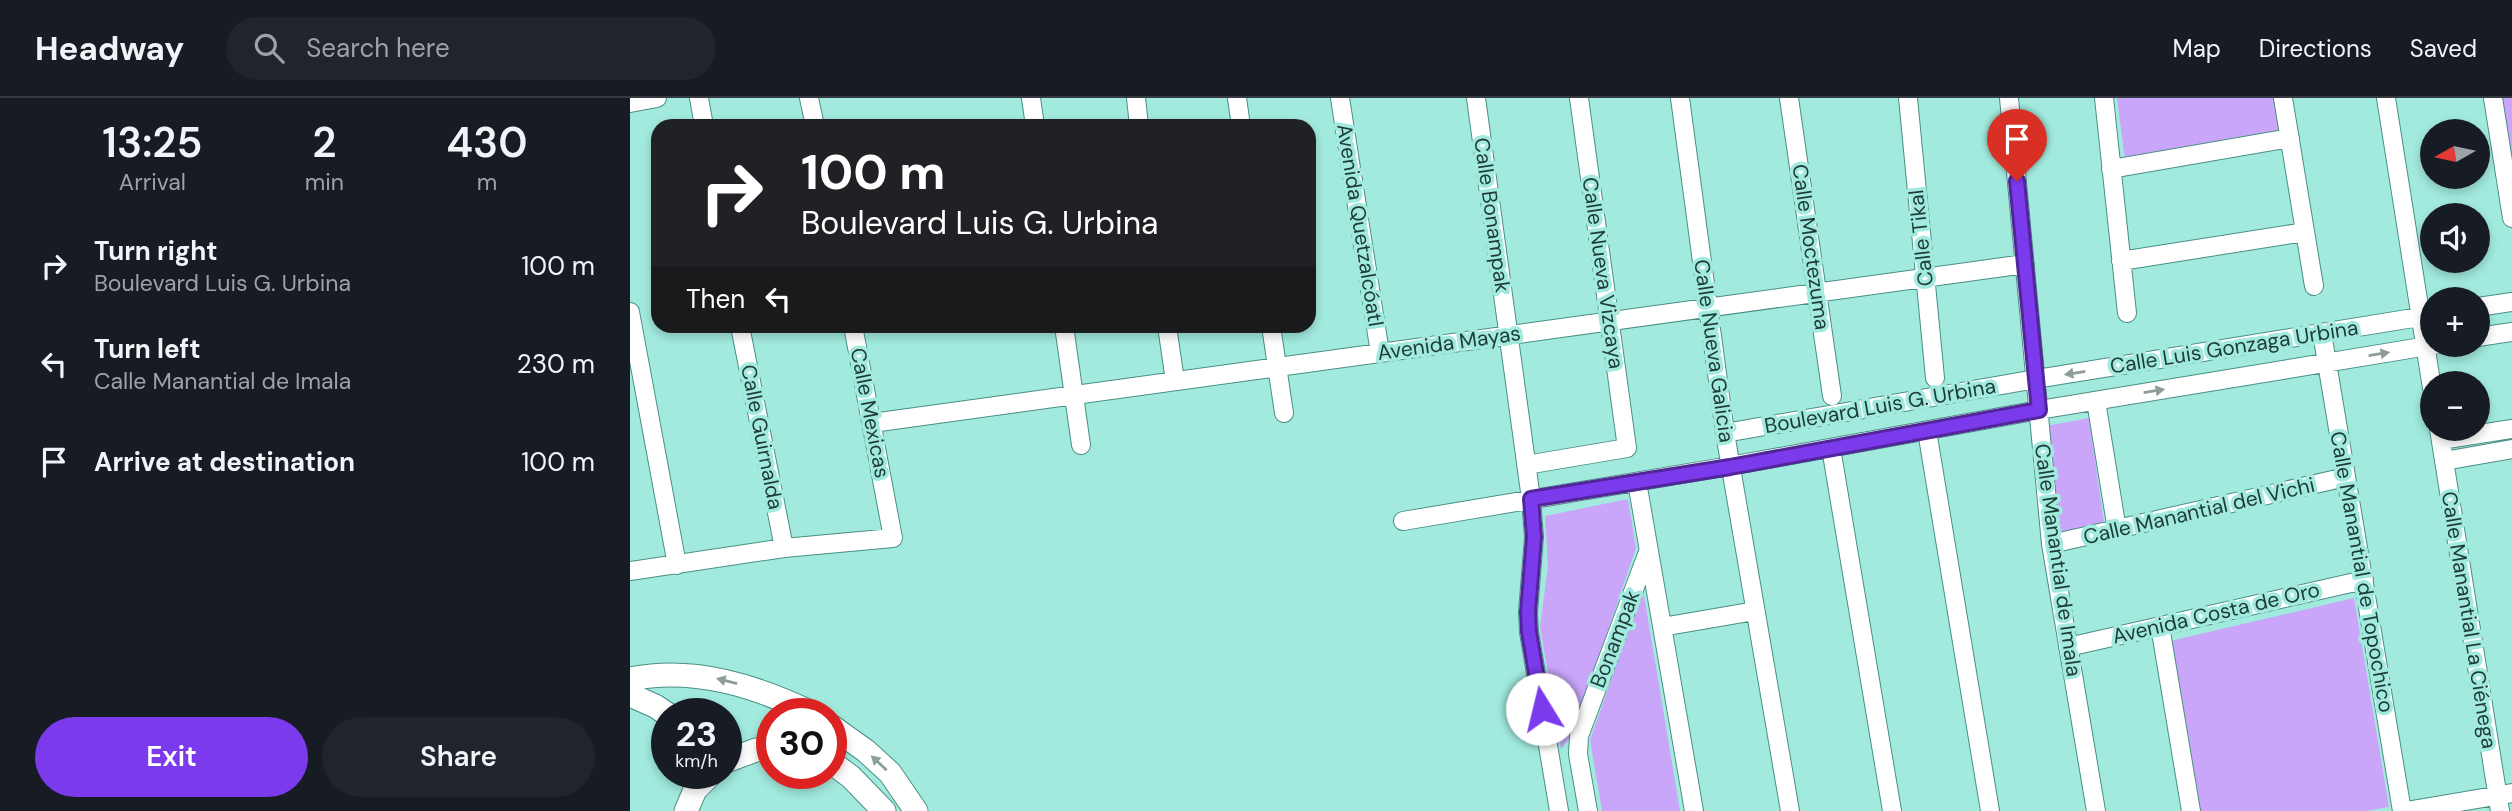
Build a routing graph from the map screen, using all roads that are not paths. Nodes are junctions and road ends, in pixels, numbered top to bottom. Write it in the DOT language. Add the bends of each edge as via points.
graph roads {
  1 [pos="657,98"];
  2 [pos="699,98"];
  3 [pos="809,98"];
  4 [pos="1031,98"];
  5 [pos="1136,98"];
  6 [pos="1237,98"];
  7 [pos="1340,98"];
  8 [pos="1476,98"];
  9 [pos="1579,98"];
  10 [pos="1680,98"];
  11 [pos="1789,98"];
  12 [pos="1908,98"];
  13 [pos="2010,98"];
  14 [pos="2104,98"];
  15 [pos="2283,98"];
  16 [pos="2386,98"];
  17 [pos="2493,98"];
  18 [pos="630,103"];
  19 [pos="703,119"];
  20 [pos="813,119"];
  21 [pos="1034,119"];
  22 [pos="1138,119"];
  23 [pos="1240,119"];
  24 [pos="2290,138"];
  25 [pos="2111,169"];
  26 [pos="2510,189"];
  27 [pos="2512,218"];
  28 [pos="2305,232"];
  29 [pos="2121,261"];
  30 [pos="2025,264"];
  31 [pos="1925,278"];
  32 [pos="2314,286"];
  33 [pos="2422,287"];
  34 [pos="1818,293"];
  35 [pos="2512,302"];
  36 [pos="2490,305"];
  37 [pos="1709,308"];
  38 [pos="630,312"];
  39 [pos="2127,313"];
  40 [pos="2420,317"];
  41 [pos="1609,321"];
  42 [pos="2512,332"];
  43 [pos="741,333"];
  44 [pos="854,333"];
  45 [pos="1065,333"];
  46 [pos="1168,333"];
  47 [pos="1272,333"];
  48 [pos="2322,333"];
  49 [pos="1508,335"];
  50 [pos="2490,335"];
  51 [pos="2420,347"];
  52 [pos="1380,353"];
  53 [pos="2327,362"];
  54 [pos="1277,367"];
  55 [pos="1935,378"];
  56 [pos="2036,379"];
  57 [pos="1175,381"];
  58 [pos="1074,395"];
  59 [pos="1832,396"];
  60 [pos="2096,401"];
  61 [pos="2039,410"];
  62 [pos="1284,413"];
  63 [pos="872,423"];
  64 [pos="2512,429"];
  65 [pos="1927,431"];
  66 [pos="2490,431"];
  67 [pos="1725,433"];
  68 [pos="2441,441"];
  69 [pos="1081,445"];
  70 [pos="1831,448"];
  71 [pos="2512,450"];
  72 [pos="2444,461"];
  73 [pos="1526,465"];
  74 [pos="1730,467"];
  75 [pos="2346,477"];
  76 [pos="1637,482"];
  77 [pos="1531,499"];
  78 [pos="1403,521"];
  79 [pos="2117,530"];
  80 [pos="2051,544"];
  81 [pos="784,548"];
  82 [pos="1649,550"];
  83 [pos="677,565"];
  84 [pos="630,571"];
  85 [pos="2364,580"];
  86 [pos="1755,611"];
  87 [pos="2160,626"];
  88 [pos="1662,627"];
  89 [pos="2068,647"];
  90 [pos="630,678"];
  91 [pos="630,695"];
  92 [pos="776,698"];
  93 [pos="651,704"];
  94 [pos="847,737"];
  95 [pos="847,773"];
  96 [pos="2503,800"];
  97 [pos="884,811"];
  98 [pos="916,811"];
  99 [pos="1559,811"];
  100 [pos="1588,811"];
  101 [pos="1694,811"];
  102 [pos="1790,811"];
  103 [pos="1892,811"];
  104 [pos="1990,811"];
  105 [pos="2095,811"];
  106 [pos="2191,811"];
  107 [pos="2404,811"];
  1 -- 18 [label="street"];
  2 -- 19 [label="street"];
  3 -- 20 [label="street"];
  4 -- 21 [label="street"];
  5 -- 22 [label="street"];
  6 -- 23 [label="street"];
  7 -- 52 [label="street, Avenida Quetzalcóatl"];
  8 -- 49 [label="street, Calle Bonampak"];
  9 -- 41 [label="street, Calle Nueva Vizcaya"];
  10 -- 37 [label="street, Calle Nueva Galicia"];
  11 -- 34 [label="street, Calle Moctezuma"];
  12 -- 31 [label="street, Calle Tikal"];
  13 -- 30 [label="street, Calle Manantial de Imala"];
  14 -- 25 [label="street"];
  15 -- 24 [label="street"];
  16 -- 33 [label="street"];
  17 -- 26 [label="street"];
  24 -- 25 [label="street"];
  24 -- 28 [label="street"];
  25 -- 29 [label="street"];
  26 -- 27 [label="street"];
  28 -- 29 [label="street"];
  28 -- 32 [label="street"];
  29 -- 39 [label="street"];
  30 -- 31 [label="street, Avenida Mayas"];
  30 -- 56 [label="street, Calle Manantial de Imala"];
  31 -- 34 [label="street, Avenida Mayas"];
  31 -- 55 [label="street, Calle Tikal"];
  34 -- 37 [label="street, Avenida Mayas"];
  34 -- 59 [label="street, Calle Moctezuma"];
  35 -- 36 [label="street"];
  37 -- 41 [label="street, Avenida Mayas"];
  37 -- 67 [label="street, Calle Nueva Galicia"];
  38 -- 83 [label="street"];
  40 -- 48 [label="street, Calle Luis Gonzaga Urbina"];
  41 -- 49 [label="street, Avenida Mayas"];
  41 -- 73 [label="street, Calle Nueva Vizcaya" via="1627,447"];
  42 -- 50 [label="street"];
  43 -- 81 [label="street, Calle Guirnalda"];
  44 -- 63 [label="street, Calle Mexicas"];
  45 -- 58 [label="street"];
  46 -- 57 [label="street"];
  47 -- 54 [label="street"];
  48 -- 53 [label="street, Calle Manantial de Topochico"];
  48 -- 56 [label="street, Calle Luis Gonzaga Urbina, one-way"];
  49 -- 52 [label="street, Avenida Mayas"];
  49 -- 73 [label="street, Calle Bonampak"];
  53 -- 51 [label="street, Calle Luis Gonzaga Urbina, one-way"];
  52 -- 54 [label="street, Avenida Mayas"];
  60 -- 53 [label="street, Calle Luis Gonzaga Urbina, one-way"];
  53 -- 75 [label="street, Calle Manantial de Topochico"];
  54 -- 57 [label="street, Avenida Mayas"];
  54 -- 62 [label="street"];
  56 -- 61 [label="street, Calle Manantial de Imala"];
  56 -- 67 [label="street, Boulevard Luis G. Urbina"];
  57 -- 58 [label="street, Avenida Mayas"];
  58 -- 63 [label="street, Avenida Mayas"];
  58 -- 69 [label="street"];
  60 -- 61 [label="street, Calle Luis Gonzaga Urbina"];
  60 -- 79 [label="street"];
  61 -- 65 [label="street, Boulevard Luis G. Urbina"];
  61 -- 80 [label="street, Calle Manantial de Imala"];
  63 -- 81 [label="street, Calle Mexicas" via="893,538"];
  64 -- 66 [label="street"];
  65 -- 70 [label="street, Boulevard Luis G. Urbina"];
  65 -- 104 [label="street"];
  67 -- 74 [label="street, Calle Nueva Galicia"];
  68 -- 72 [label="street, Calle Manantial La Ciénega"];
  70 -- 74 [label="street, Boulevard Luis G. Urbina"];
  70 -- 103 [label="street"];
  71 -- 72 [label="street"];
  72 -- 96 [label="street, Calle Manantial La Ciénega"];
  73 -- 77 [label="street, Calle Bonampak"];
  74 -- 76 [label="street, Boulevard Luis G. Urbina"];
  74 -- 86 [label="street, Calle Nueva Galicia"];
  75 -- 79 [label="street, Calle Manantial del Vichi"];
  75 -- 85 [label="street, Calle Manantial de Topochico"];
  76 -- 77 [label="street, Boulevard Luis G. Urbina"];
  76 -- 82 [label="street"];
  77 -- 78 [label="street, Boulevard Luis G. Urbina"];
  77 -- 99 [label="street" via="1534,537 1529,632"];
  79 -- 80 [label="street, Calle Manantial del Vichi"];
  80 -- 89 [label="street, Calle Manantial de Imala"];
  81 -- 83 [label="street"];
  82 -- 88 [label="street"];
  82 -- 100 [label="street, Bonampak" via="1578,736"];
  83 -- 84 [label="street"];
  85 -- 87 [label="street, Avenida Costa de Oro"];
  85 -- 107 [label="street, Calle Manantial de Topochico"];
  86 -- 88 [label="street"];
  86 -- 102 [label="street, Calle Nueva Galicia"];
  87 -- 89 [label="street, Avenida Costa de Oro"];
  87 -- 106 [label="street"];
  88 -- 101 [label="street"];
  89 -- 105 [label="street, Calle Manantial de Imala"];
  92 -- 90 [label="street, one-way" via="715,678 680,674"];
  91 -- 93 [label="street"];
  98 -- 94 [label="street, one-way" via="890,773"];
  95 -- 97 [label="street"];
  96 -- 107 [label="street"];
}
